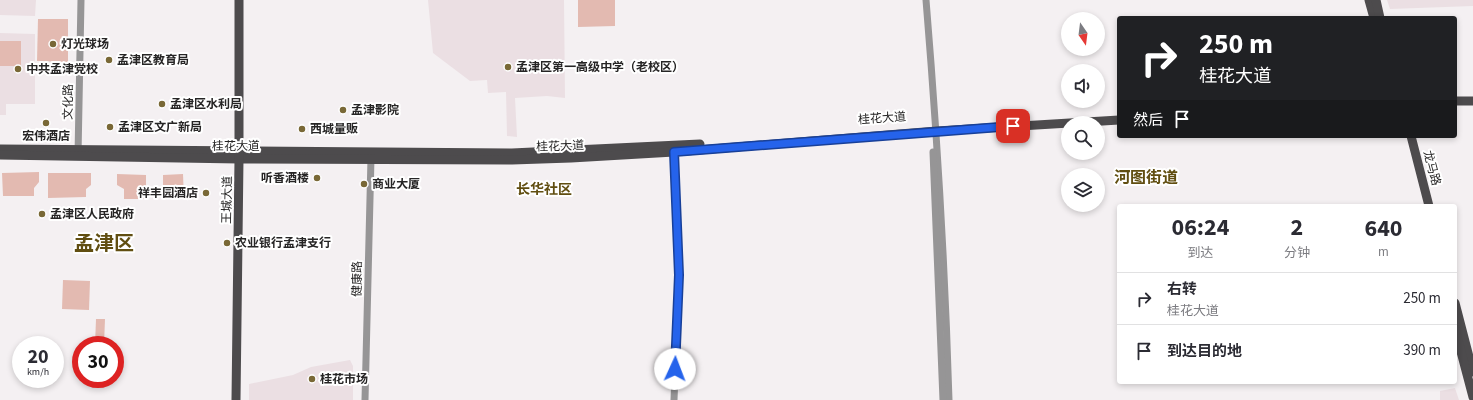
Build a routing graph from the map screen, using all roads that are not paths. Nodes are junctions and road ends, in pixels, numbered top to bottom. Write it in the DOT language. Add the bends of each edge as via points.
graph roads {
  1 [pos="81,0"];
  2 [pos="238,0"];
  3 [pos="242,0"];
  4 [pos="922,0"];
  5 [pos="926,0"];
  6 [pos="1369,0"];
  7 [pos="1376,0"];
  8 [pos="1373,16"];
  9 [pos="1380,16"];
  10 [pos="1457,95"];
  11 [pos="1473,95"];
  12 [pos="1457,101"];
  13 [pos="1473,101"];
  14 [pos="1117,114"];
  15 [pos="1117,120"];
  16 [pos="935,129"];
  17 [pos="1406,138"];
  18 [pos="1412,138"];
  19 [pos="0,149"];
  20 [pos="674,152"];
  21 [pos="78,154"];
  22 [pos="0,155"];
  23 [pos="241,155"];
  24 [pos="371,158"];
  25 [pos="1422,204"];
  26 [pos="1428,204"];
  27 [pos="1457,311"];
  28 [pos="1457,336"];
  29 [pos="1473,372"];
  30 [pos="1473,397"];
  31 [pos="236,400"];
  32 [pos="241,400"];
  33 [pos="365,400"];
  34 [pos="674,400"];
  35 [pos="943,400"];
  36 [pos="949,400"];
  1 -- 21 [label="street, 文化路"];
  2 -- 23 [label="main road, 王城大道"];
  3 -- 23 [label="main road, 王城大道"];
  4 -- 16 [label="street"];
  5 -- 16 [label="street"];
  6 -- 8 [label="main road"];
  7 -- 9 [label="main road"];
  10 -- 11 [label="main road"];
  12 -- 13 [label="main road"];
  14 -- 16 [label="main road, 桂花大道"];
  15 -- 16 [label="main road, 桂花大道"];
  16 -- 20 [label="main road, 桂花大道"];
  16 -- 23 [label="main road, 桂花大道" via="571,151"];
  16 -- 35 [label="street"];
  16 -- 36 [label="street" via="946,282"];
  17 -- 25 [label="main road, 龙马路"];
  18 -- 26 [label="main road, 龙马路"];
  19 -- 21 [label="main road, 桂花大道"];
  20 -- 24 [label="main road, 桂花大道" via="512,160"];
  20 -- 34 [label="street" via="679,275"];
  21 -- 22 [label="main road, 桂花大道"];
  21 -- 23 [label="main road, 桂花大道"];
  23 -- 24 [label="main road, 桂花大道"];
  23 -- 31 [label="main road, 王城大道"];
  23 -- 32 [label="main road, 王城大道"];
  24 -- 33 [label="street, 健康路"];
  27 -- 29 [label="main road"];
  28 -- 30 [label="main road"];
}
